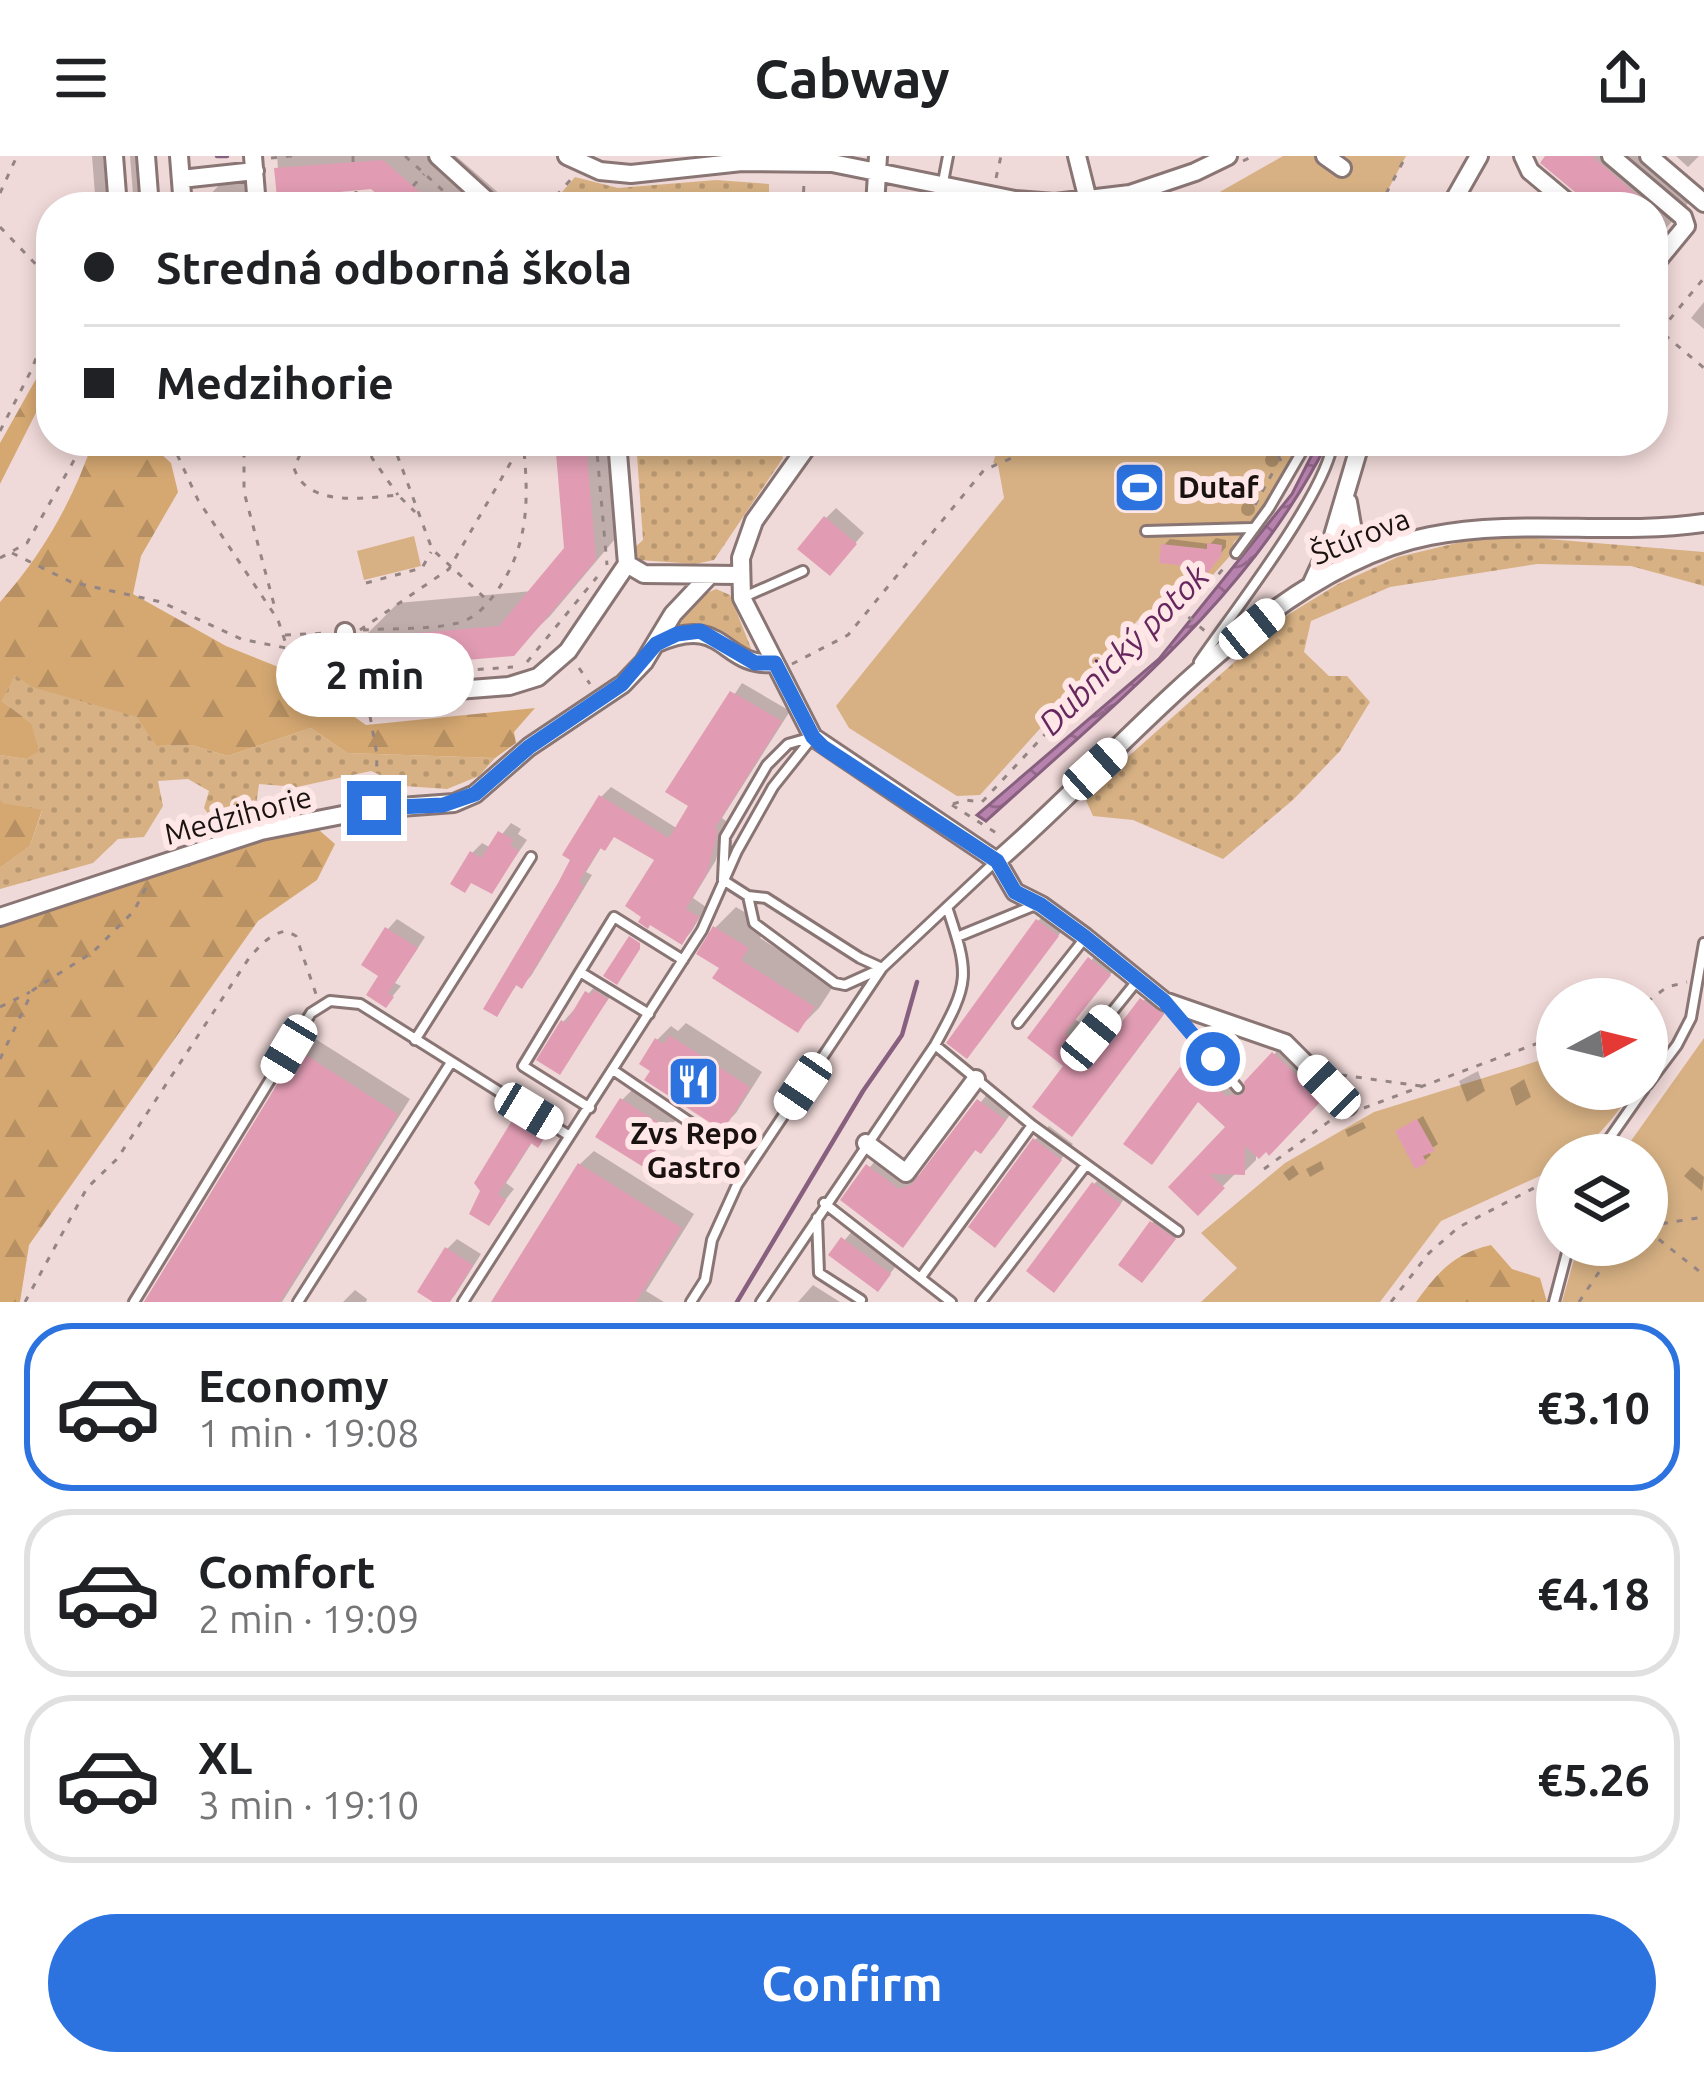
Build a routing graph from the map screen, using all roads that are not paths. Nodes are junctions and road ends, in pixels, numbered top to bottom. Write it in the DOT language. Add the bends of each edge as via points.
graph roads {
  1 [pos="114,156"];
  2 [pos="146,156"];
  3 [pos="179,156"];
  4 [pos="438,156"];
  5 [pos="567,156"];
  6 [pos="948,156"];
  7 [pos="1077,156"];
  8 [pos="1228,156"];
  9 [pos="1325,156"];
  10 [pos="1480,156"];
  11 [pos="1523,156"];
  12 [pos="1611,156"];
  13 [pos="1649,156"];
  14 [pos="717,160"];
  15 [pos="259,162"];
  16 [pos="878,163"];
  17 [pos="1193,164"];
  18 [pos="1342,168"];
  19 [pos="181,179"];
  20 [pos="942,184"];
  21 [pos="117,192"];
  22 [pos="149,192"];
  23 [pos="182,192"];
  24 [pos="258,192"];
  25 [pos="478,192"];
  26 [pos="978,192"];
  27 [pos="1086,192"];
  28 [pos="1134,192"];
  29 [pos="1459,192"];
  30 [pos="1555,192"];
  31 [pos="1653,192"];
  32 [pos="1704,203"];
  33 [pos="1668,204"];
  34 [pos="1668,248"];
  35 [pos="618,456"];
  36 [pos="796,456"];
  37 [pos="1299,456"];
  38 [pos="1328,456"];
  39 [pos="1357,456"];
  40 [pos="1347,495"];
  41 [pos="1704,523"];
  42 [pos="1254,528"];
  43 [pos="1146,531"];
  44 [pos="1387,549"];
  45 [pos="1236,553"];
  46 [pos="627,565"];
  47 [pos="803,571"];
  48 [pos="739,575"];
  49 [pos="709,576"];
  50 [pos="1312,584"];
  51 [pos="742,598"];
  52 [pos="352,631"];
  53 [pos="656,644"];
  54 [pos="782,664"];
  55 [pos="1181,688"];
  56 [pos="813,737"];
  57 [pos="531,857"];
  58 [pos="997,861"];
  59 [pos="723,880"];
  60 [pos="748,896"];
  61 [pos="1041,905"];
  62 [pos="947,907"];
  63 [pos="0,917"];
  64 [pos="957,937"];
  65 [pos="1085,937"];
  66 [pos="1704,943"];
  67 [pos="683,959"];
  68 [pos="882,968"];
  69 [pos="580,972"];
  70 [pos="1138,980"];
  71 [pos="1164,1001"];
  72 [pos="649,1013"];
  73 [pos="1018,1023"];
  74 [pos="1091,1038"];
  75 [pos="415,1040"];
  76 [pos="934,1046"];
  77 [pos="1668,1058"];
  78 [pos="450,1064"];
  79 [pos="614,1070"];
  80 [pos="976,1079"];
  81 [pos="1238,1088"];
  82 [pos="1348,1106"];
  83 [pos="590,1108"];
  84 [pos="1032,1125"];
  85 [pos="568,1135"];
  86 [pos="716,1140"];
  87 [pos="866,1143"];
  88 [pos="1086,1166"];
  89 [pos="824,1203"];
  90 [pos="817,1216"];
  91 [pos="1178,1231"];
  92 [pos="1563,1266"];
  93 [pos="921,1277"];
  94 [pos="861,1300"];
  95 [pos="134,1302"];
  96 [pos="298,1302"];
  97 [pos="463,1302"];
  98 [pos="692,1302"];
  99 [pos="761,1302"];
  100 [pos="951,1302"];
  101 [pos="981,1302"];
  102 [pos="1554,1302"];
  1 -- 21 [label="street"];
  2 -- 22 [label="street"];
  3 -- 19 [label="street"];
  4 -- 25 [label="street"];
  5 -- 14 [label="street" via="631,174"];
  6 -- 20 [label="lane"];
  7 -- 27 [label="street"];
  8 -- 17 [label="street"];
  9 -- 18 [label="street"];
  10 -- 29 [label="street"];
  11 -- 30 [label="street"];
  12 -- 31 [label="street"];
  13 -- 32 [label="street"];
  14 -- 16 [label="street"];
  15 -- 19 [label="street"];
  15 -- 24 [label="street"];
  16 -- 20 [label="street"];
  17 -- 28 [label="street"];
  19 -- 23 [label="street"];
  20 -- 26 [label="street"];
  33 -- 34 [label="street" via="1686,226"];
  35 -- 46 [label="street"];
  36 -- 48 [label="street" via="754,520"];
  37 -- 42 [label="lane"];
  38 -- 55 [label="lane" via="1294,524"];
  39 -- 40 [label="street"];
  40 -- 44 [label="street" via="1354,537"];
  40 -- 50 [label="street"];
  41 -- 44 [label="street, Štúrova" via="1499,527"];
  42 -- 43 [label="lane"];
  42 -- 45 [label="lane"];
  44 -- 50 [label="street, Štúrova"];
  46 -- 49 [label="street" via="644,574"];
  46 -- 52 [label="street" via="568,651 538,676 509,686 367,697 350,679"];
  47 -- 51 [label="lane"];
  48 -- 49 [label="street"];
  48 -- 51 [label="street"];
  49 -- 53 [label="street, Medzihorie"];
  50 -- 55 [label="street, Štúrova"];
  51 -- 54 [label="street"];
  53 -- 54 [label="street" via="700,631 755,663"];
  53 -- 63 [label="street, Medzihorie" via="622,684 475,794 261,831"];
  54 -- 56 [label="street"];
  55 -- 58 [label="street, Štúrova"];
  56 -- 58 [label="street"];
  56 -- 59 [label="lane" via="773,787"];
  56 -- 59 [label="lane" via="788,744 767,765 725,837"];
  57 -- 75 [label="lane"];
  58 -- 61 [label="street" via="1015,892"];
  58 -- 62 [label="lane, Štúrova"];
  59 -- 60 [label="lane"];
  59 -- 67 [label="lane"];
  60 -- 68 [label="lane" via="766,898"];
  60 -- 68 [label="lane" via="754,923 835,983"];
  61 -- 64 [label="lane"];
  61 -- 65 [label="street"];
  62 -- 64 [label="lane"];
  62 -- 68 [label="lane, Štúrova"];
  64 -- 76 [label="lane" via="965,985"];
  65 -- 70 [label="street"];
  65 -- 73 [label="lane"];
  66 -- 77 [label="lane" via="1691,1018"];
  67 -- 69 [label="lane" via="614,916"];
  67 -- 72 [label="lane"];
  68 -- 98 [label="lane, Štúrova" via="737,1185"];
  69 -- 72 [label="lane"];
  69 -- 83 [label="lane" via="523,1066"];
  70 -- 71 [label="street"];
  70 -- 74 [label="lane"];
  71 -- 81 [label="lane"];
  71 -- 82 [label="street" via="1285,1043"];
  72 -- 79 [label="lane"];
  75 -- 78 [label="lane"];
  75 -- 95 [label="lane" via="360,1004 330,1000 310,1013"];
  76 -- 80 [label="lane"];
  76 -- 87 [label="lane"];
  78 -- 85 [label="lane"];
  78 -- 96 [label="lane"];
  79 -- 83 [label="lane"];
  79 -- 86 [label="lane"];
  80 -- 84 [label="lane"];
  80 -- 87 [label="street" via="906,1173"];
  83 -- 85 [label="lane"];
  84 -- 88 [label="lane"];
  84 -- 93 [label="lane"];
  85 -- 97 [label="lane"];
  87 -- 89 [label="lane"];
  88 -- 91 [label="lane"];
  88 -- 101 [label="lane"];
  89 -- 90 [label="lane"];
  89 -- 93 [label="lane"];
  90 -- 94 [label="lane" via="819,1274"];
  90 -- 99 [label="lane"];
  92 -- 102 [label="lane"];
  93 -- 100 [label="lane"];
}
